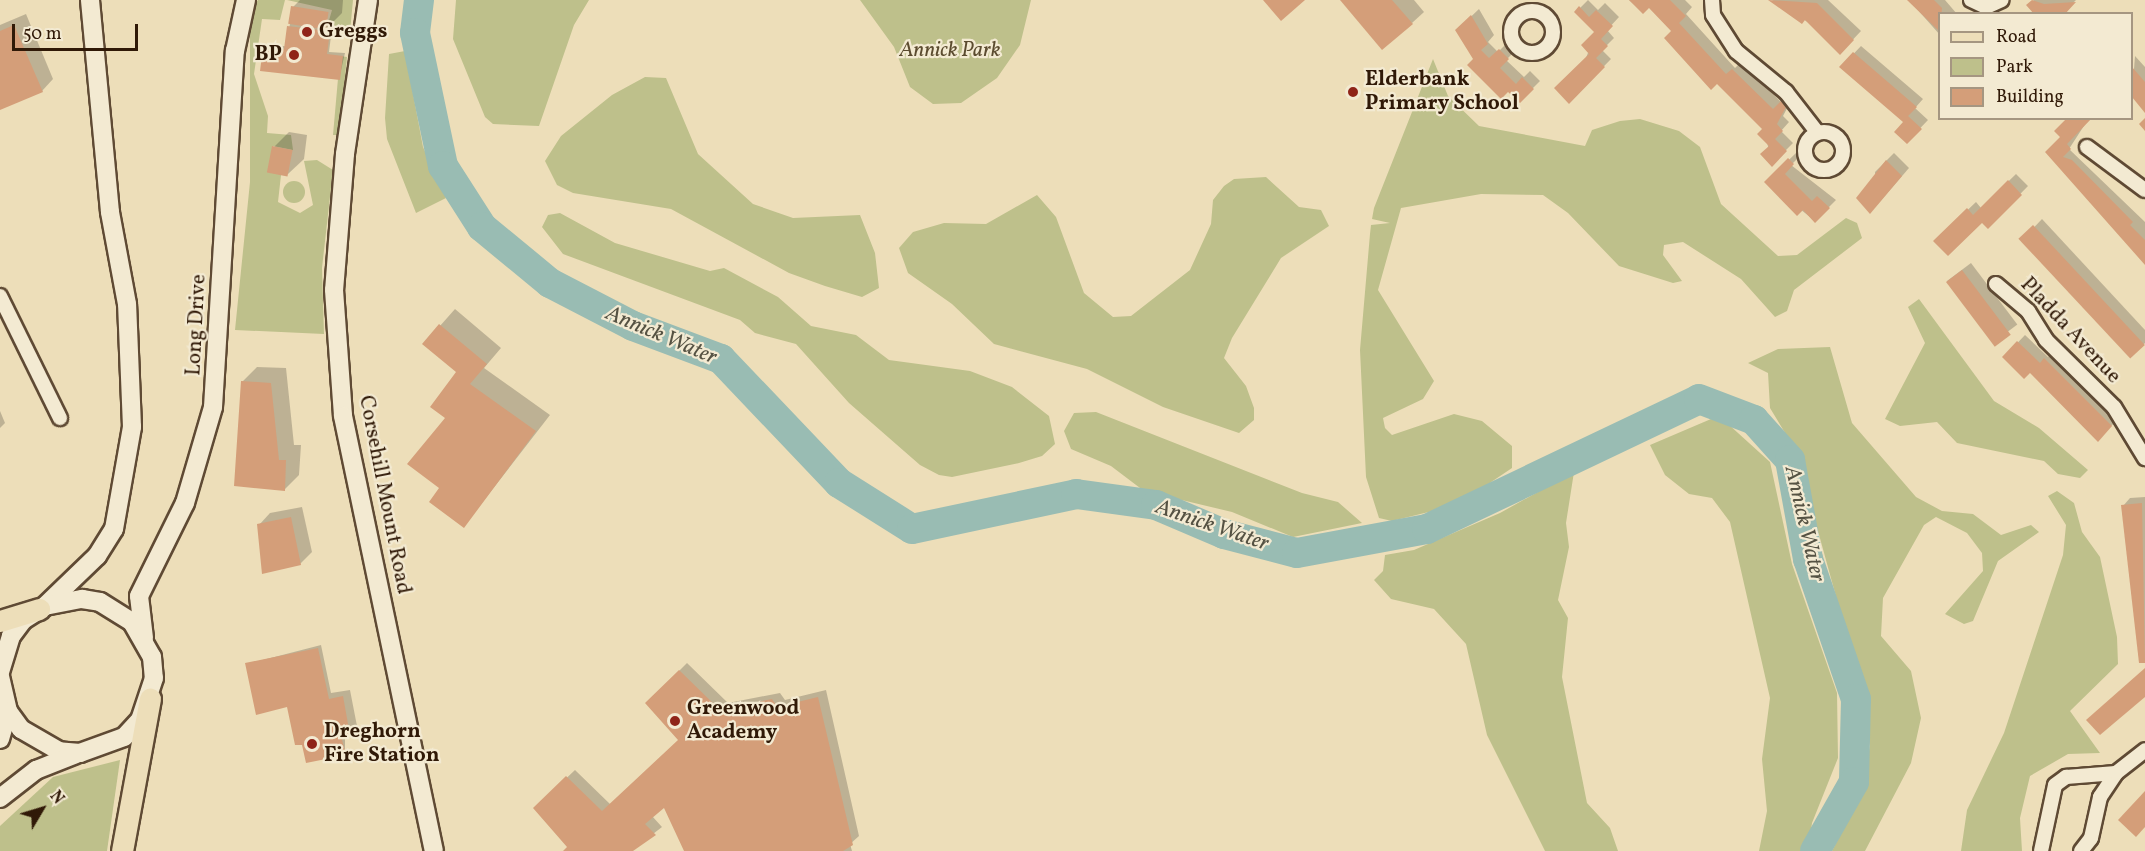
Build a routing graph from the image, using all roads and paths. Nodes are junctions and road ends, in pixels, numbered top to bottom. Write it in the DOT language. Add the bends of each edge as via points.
graph roads {
  1 [pos="90,0"];
  2 [pos="246,0"];
  3 [pos="368,0"];
  4 [pos="1712,0"];
  5 [pos="1971,0"];
  6 [pos="2002,0"];
  7 [pos="1817,132"];
  8 [pos="2087,147"];
  9 [pos="2145,190"];
  10 [pos="1996,284"];
  11 [pos="0,296"];
  12 [pos="60,418"];
  13 [pos="2145,458"];
  14 [pos="42,607"];
  15 [pos="0,621"];
  16 [pos="144,638"];
  17 [pos="0,674"];
  18 [pos="150,699"];
  19 [pos="8,711"];
  20 [pos="0,739"];
  21 [pos="2145,750"];
  22 [pos="80,753"];
  23 [pos="2115,773"];
  24 [pos="0,798"];
  25 [pos="122,851"];
  26 [pos="434,851"];
  27 [pos="2041,851"];
  28 [pos="2081,851"];
  1 -- 14 [label="main road" via="110,212 127,304 131,356 129,459 114,529 97,556"];
  2 -- 16 [label="main road, Long Drive" via="235,51 213,407 194,478 139,596"];
  3 -- 26 [label="main road, Corsehill Mount Road" via="345,154 334,290 343,416"];
  4 -- 7 [label="street" via="1713,15 1736,51 1786,92"];
  5 -- 6 [label="street" via="1986,7"];
  8 -- 9 [label="street"];
  10 -- 13 [label="street, Pladda Avenue" via="2028,311 2046,340 2114,407"];
  11 -- 12 [label="street"];
  14 -- 15 [label="main road"];
  14 -- 16 [label="main road" via="72,599 100,602 132,622"];
  14 -- 17 [label="main road" via="11,636"];
  16 -- 18 [label="main road" via="152,657"];
  17 -- 19 [label="main road"];
  18 -- 22 [label="main road" via="124,737"];
  18 -- 25 [label="main road"];
  19 -- 20 [label="main road"];
  19 -- 22 [label="main road" via="38,742"];
  21 -- 23 [label="street"];
  22 -- 24 [label="main road" via="36,770"];
  23 -- 27 [label="street" via="2066,777 2055,785"];
  23 -- 28 [label="street" via="2100,797 2091,838"];
}
